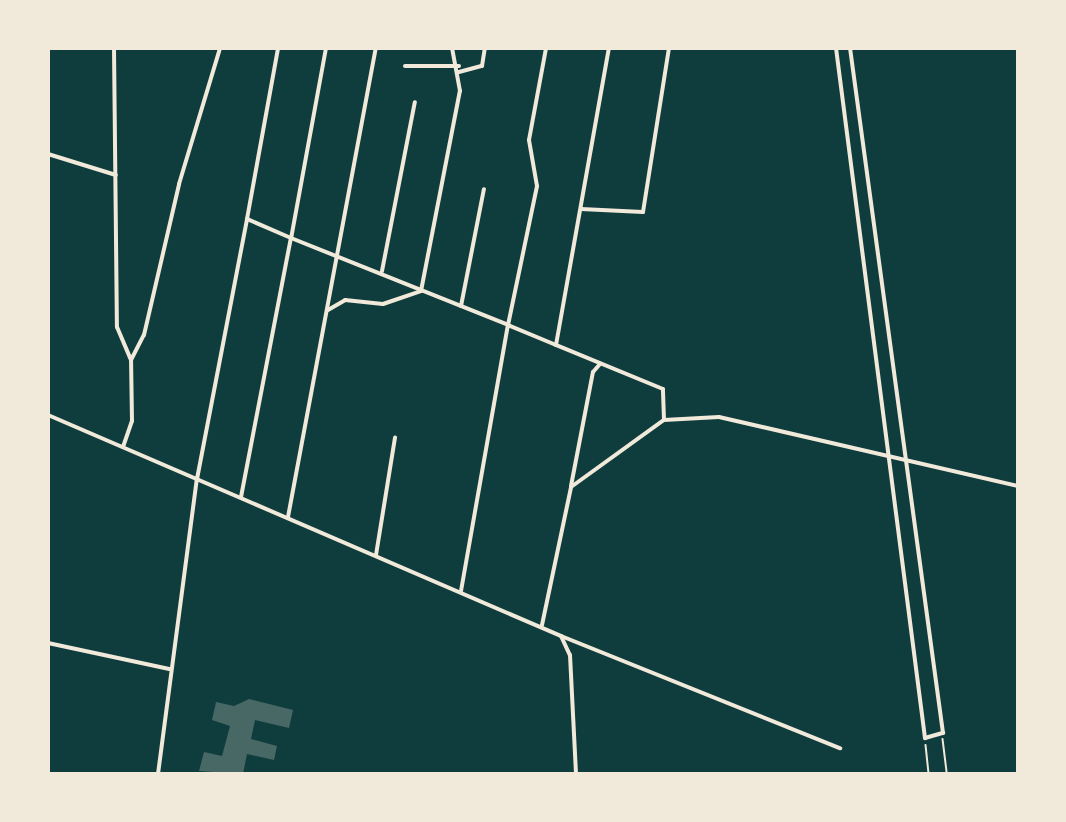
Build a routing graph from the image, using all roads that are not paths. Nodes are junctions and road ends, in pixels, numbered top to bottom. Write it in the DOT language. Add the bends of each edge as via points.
graph roads {
  1 [pos="114,48"];
  2 [pos="220,48"];
  3 [pos="278,48"];
  4 [pos="326,48"];
  5 [pos="376,48"];
  6 [pos="452,48"];
  7 [pos="485,48"];
  8 [pos="546,48"];
  9 [pos="609,48"];
  10 [pos="669,48"];
  11 [pos="836,48"];
  12 [pos="850,48"];
  13 [pos="405,66"];
  14 [pos="459,66"];
  15 [pos="459,72"];
  16 [pos="415,102"];
  17 [pos="48,154"];
  18 [pos="116,175"];
  19 [pos="484,189"];
  20 [pos="581,209"];
  21 [pos="247,219"];
  22 [pos="291,238"];
  23 [pos="336,257"];
  24 [pos="382,271"];
  25 [pos="421,291"];
  26 [pos="461,306"];
  27 [pos="327,311"];
  28 [pos="508,325"];
  29 [pos="556,345"];
  30 [pos="131,360"];
  31 [pos="601,364"];
  32 [pos="48,415"];
  33 [pos="664,420"];
  34 [pos="395,438"];
  35 [pos="123,447"];
  36 [pos="890,453"];
  37 [pos="905,457"];
  38 [pos="197,479"];
  39 [pos="1018,486"];
  40 [pos="571,487"];
  41 [pos="241,497"];
  42 [pos="288,517"];
  43 [pos="376,555"];
  44 [pos="461,591"];
  45 [pos="542,625"];
  46 [pos="561,636"];
  47 [pos="48,643"];
  48 [pos="169,669"];
  49 [pos="840,748"];
  50 [pos="158,774"];
  51 [pos="576,774"];
  1 -- 18 [label="street"];
  2 -- 30 [label="street" via="179,184 144,335"];
  3 -- 21 [label="street"];
  4 -- 22 [label="street"];
  5 -- 23 [label="street"];
  6 -- 14 [label="street"];
  7 -- 15 [label="street" via="482,66"];
  8 -- 28 [label="street" via="529,140 537,186"];
  9 -- 20 [label="street"];
  10 -- 20 [label="street" via="643,212"];
  11 -- 36 [label="street"];
  12 -- 37 [label="street"];
  13 -- 14 [label="street"];
  14 -- 15 [label="street"];
  15 -- 25 [label="street" via="460,91"];
  16 -- 24 [label="street"];
  17 -- 18 [label="street"];
  18 -- 30 [label="street" via="117,327"];
  19 -- 26 [label="street"];
  20 -- 29 [label="street"];
  21 -- 22 [label="street"];
  21 -- 38 [label="street"];
  22 -- 23 [label="street"];
  22 -- 41 [label="street"];
  23 -- 24 [label="street"];
  23 -- 27 [label="street"];
  24 -- 25 [label="street"];
  25 -- 26 [label="street"];
  25 -- 27 [label="street" via="383,304 345,300"];
  26 -- 28 [label="street"];
  27 -- 42 [label="street"];
  28 -- 29 [label="street"];
  28 -- 44 [label="street"];
  29 -- 31 [label="street"];
  30 -- 35 [label="street" via="132,421"];
  31 -- 33 [label="street" via="663,389"];
  31 -- 40 [label="street" via="593,372"];
  32 -- 35 [label="street"];
  33 -- 36 [label="street" via="719,417"];
  33 -- 40 [label="street"];
  34 -- 43 [label="street"];
  35 -- 38 [label="street"];
  36 -- 37 [label="street"];
  36 -- 37 [label="street" via="925,738 942,734"];
  37 -- 39 [label="street"];
  38 -- 41 [label="street"];
  38 -- 48 [label="street"];
  40 -- 45 [label="street"];
  41 -- 42 [label="street"];
  42 -- 43 [label="street"];
  43 -- 44 [label="street"];
  44 -- 45 [label="street"];
  45 -- 46 [label="street"];
  46 -- 49 [label="street"];
  46 -- 51 [label="street" via="570,655"];
  47 -- 48 [label="street"];
  48 -- 50 [label="street"];
}
